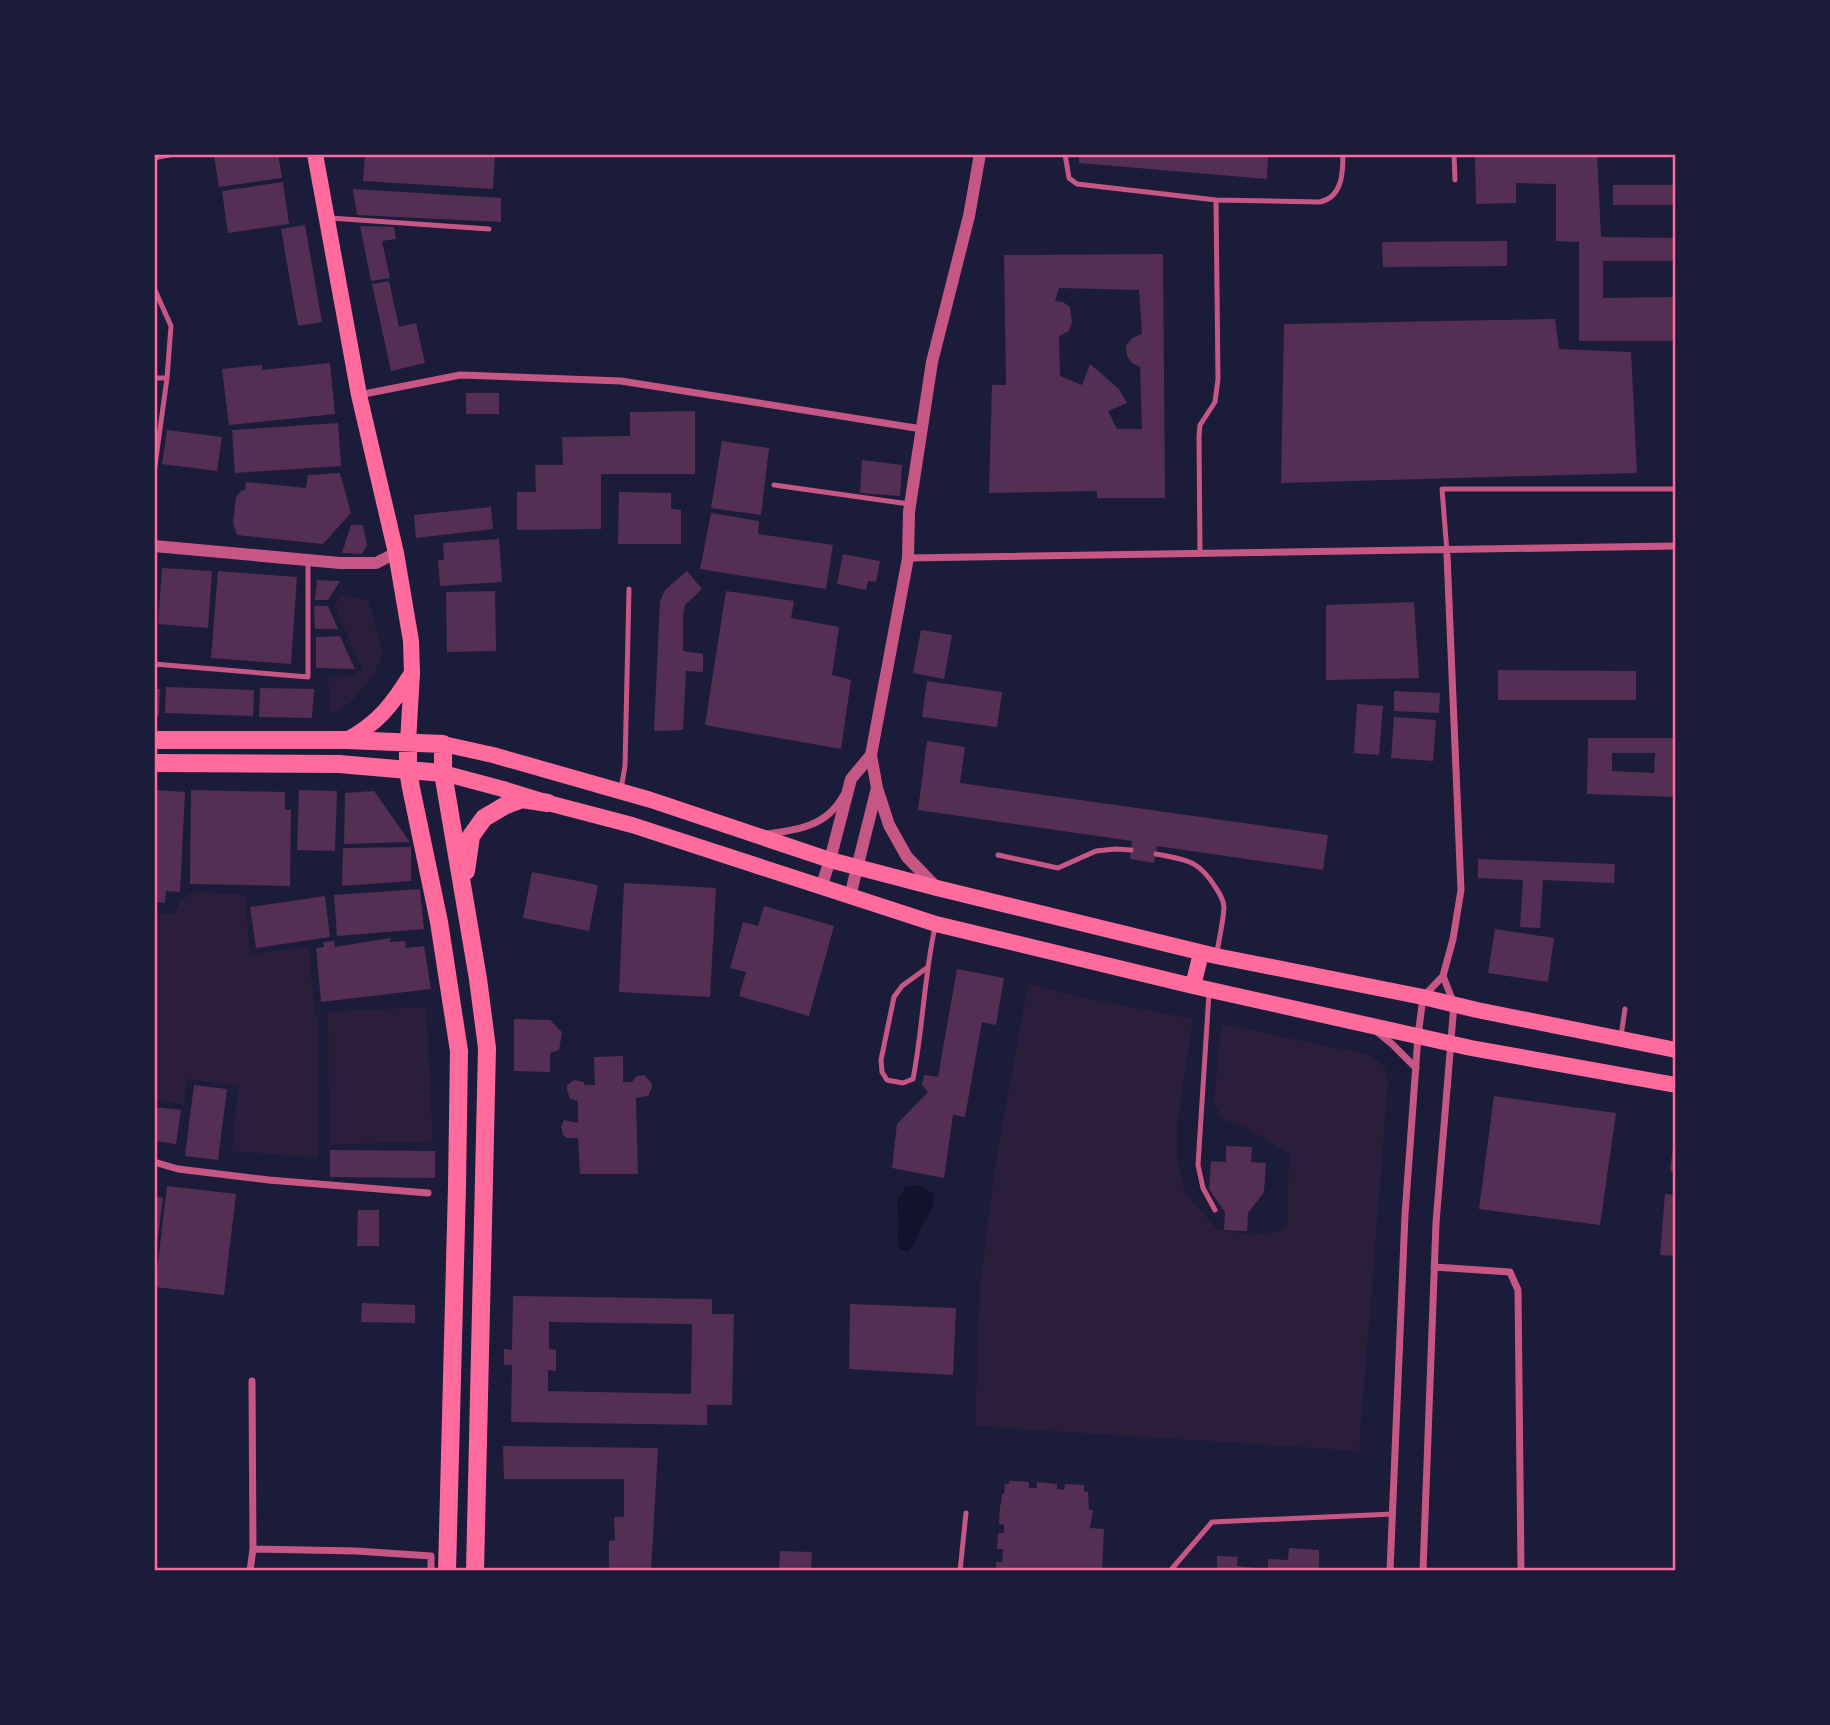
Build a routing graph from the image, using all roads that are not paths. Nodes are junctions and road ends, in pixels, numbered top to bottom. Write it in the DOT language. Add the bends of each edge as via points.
graph roads {
  1 [pos="174,154"];
  2 [pos="315,154"];
  3 [pos="981,154"];
  4 [pos="1065,154"];
  5 [pos="1343,154"];
  6 [pos="1454,154"];
  7 [pos="154,158"];
  8 [pos="1455,180"];
  9 [pos="1216,200"];
  10 [pos="327,218"];
  11 [pos="489,229"];
  12 [pos="154,288"];
  13 [pos="154,378"];
  14 [pos="167,379"];
  15 [pos="359,396"];
  16 [pos="922,429"];
  17 [pos="154,473"];
  18 [pos="774,485"];
  19 [pos="1676,489"];
  20 [pos="911,504"];
  21 [pos="154,546"];
  22 [pos="1676,546"];
  23 [pos="1447,552"];
  24 [pos="396,553"];
  25 [pos="1200,553"];
  26 [pos="908,558"];
  27 [pos="308,561"];
  28 [pos="629,589"];
  29 [pos="154,664"];
  30 [pos="412,673"];
  31 [pos="154,740"];
  32 [pos="347,740"];
  33 [pos="408,742"];
  34 [pos="443,744"];
  35 [pos="871,755"];
  36 [pos="154,763"];
  37 [pos="408,769"];
  38 [pos="443,773"];
  39 [pos="851,779"];
  40 [pos="877,788"];
  41 [pos="621,792"];
  42 [pos="548,803"];
  43 [pos="752,835"];
  44 [pos="1131,850"];
  45 [pos="1156,854"];
  46 [pos="998,855"];
  47 [pos="831,860"];
  48 [pos="857,868"];
  49 [pos="821,888"];
  50 [pos="937,888"];
  51 [pos="850,897"];
  52 [pos="465,902"];
  53 [pos="936,924"];
  54 [pos="1208,954"];
  55 [pos="928,967"];
  56 [pos="1443,976"];
  57 [pos="1201,988"];
  58 [pos="1423,997"];
  59 [pos="1454,1004"];
  60 [pos="1625,1009"];
  61 [pos="1365,1024"];
  62 [pos="1418,1036"];
  63 [pos="1621,1039"];
  64 [pos="1451,1043"];
  65 [pos="1676,1050"];
  66 [pos="1416,1068"];
  67 [pos="1676,1085"];
  68 [pos="154,1162"];
  69 [pos="428,1193"];
  70 [pos="1215,1210"];
  71 [pos="1434,1267"];
  72 [pos="252,1381"];
  73 [pos="966,1513"];
  74 [pos="1393,1514"];
  75 [pos="253,1549"];
  76 [pos="250,1571"];
  77 [pos="431,1571"];
  78 [pos="447,1571"];
  79 [pos="475,1571"];
  80 [pos="960,1571"];
  81 [pos="1170,1571"];
  82 [pos="1390,1571"];
  83 [pos="1423,1571"];
  84 [pos="1521,1571"];
  1 -- 7 [label="lane"];
  2 -- 10 [label="main road"];
  3 -- 16 [label="street" via="932,362"];
  4 -- 9 [label="lane" via="1069,178 1077,184"];
  5 -- 9 [label="lane" via="1339,188 1329,200"];
  6 -- 8 [label="lane"];
  9 -- 25 [label="lane" via="1218,379 1215,402 1200,425"];
  10 -- 11 [label="lane"];
  10 -- 15 [label="main road"];
  12 -- 14 [label="lane" via="171,326"];
  13 -- 14 [label="lane"];
  14 -- 17 [label="lane"];
  15 -- 16 [label="street" via="460,375 621,381"];
  15 -- 24 [label="main road"];
  16 -- 20 [label="street"];
  18 -- 20 [label="lane"];
  19 -- 23 [label="lane" via="1442,489"];
  20 -- 26 [label="street"];
  21 -- 27 [label="street"];
  22 -- 23 [label="street"];
  23 -- 25 [label="street"];
  23 -- 56 [label="street" via="1461,890"];
  24 -- 27 [label="street" via="376,563"];
  24 -- 30 [label="main road"];
  25 -- 26 [label="street"];
  26 -- 35 [label="street"];
  27 -- 29 [label="lane" via="308,677"];
  28 -- 41 [label="lane"];
  30 -- 32 [label="main road" via="387,710"];
  30 -- 33 [label="main road"];
  31 -- 32 [label="highway"];
  32 -- 33 [label="highway"];
  33 -- 34 [label="highway"];
  33 -- 37 [label="highway"];
  34 -- 38 [label="highway"];
  34 -- 41 [label="main road"];
  35 -- 39 [label="street"];
  35 -- 40 [label="street"];
  36 -- 37 [label="highway"];
  37 -- 38 [label="highway"];
  37 -- 78 [label="highway" via="459,1051"];
  38 -- 42 [label="main road"];
  38 -- 52 [label="highway"];
  39 -- 43 [label="street" via="831,813 798,830"];
  39 -- 47 [label="street"];
  40 -- 48 [label="street"];
  40 -- 50 [label="street" via="888,825 907,857"];
  41 -- 43 [label="main road"];
  42 -- 49 [label="main road" via="632,825"];
  42 -- 52 [label="highway" via="522,799 484,818 468,847"];
  43 -- 47 [label="main road"];
  44 -- 46 [label="lane" via="1096,851 1058,869"];
  45 -- 54 [label="lane" via="1196,864 1219,891 1224,908"];
  47 -- 48 [label="main road"];
  47 -- 49 [label="street"];
  48 -- 50 [label="main road"];
  48 -- 51 [label="street"];
  49 -- 51 [label="main road"];
  50 -- 54 [label="main road"];
  51 -- 53 [label="main road"];
  52 -- 79 [label="highway" via="487,1048"];
  53 -- 55 [label="lane"];
  53 -- 57 [label="main road"];
  54 -- 57 [label="main road"];
  54 -- 58 [label="main road"];
  55 -- 55 [label="lane" via="913,1079 902,1083 887,1080 881,1060 894,997"];
  56 -- 58 [label="street"];
  56 -- 59 [label="street"];
  57 -- 61 [label="main road"];
  57 -- 70 [label="lane" via="1198,1165"];
  58 -- 59 [label="main road"];
  58 -- 62 [label="street"];
  59 -- 63 [label="main road"];
  59 -- 64 [label="street"];
  60 -- 63 [label="lane"];
  61 -- 62 [label="main road"];
  61 -- 66 [label="street"];
  62 -- 64 [label="main road"];
  62 -- 66 [label="street"];
  63 -- 65 [label="main road"];
  64 -- 67 [label="main road"];
  64 -- 71 [label="street"];
  66 -- 74 [label="street"];
  68 -- 69 [label="street" via="269,1180"];
  71 -- 83 [label="street"];
  71 -- 84 [label="street" via="1510,1272 1518,1290"];
  72 -- 75 [label="street"];
  73 -- 80 [label="lane"];
  74 -- 81 [label="lane" via="1212,1522"];
  74 -- 82 [label="street"];
  75 -- 76 [label="street"];
  75 -- 77 [label="street" via="431,1556"];
}
